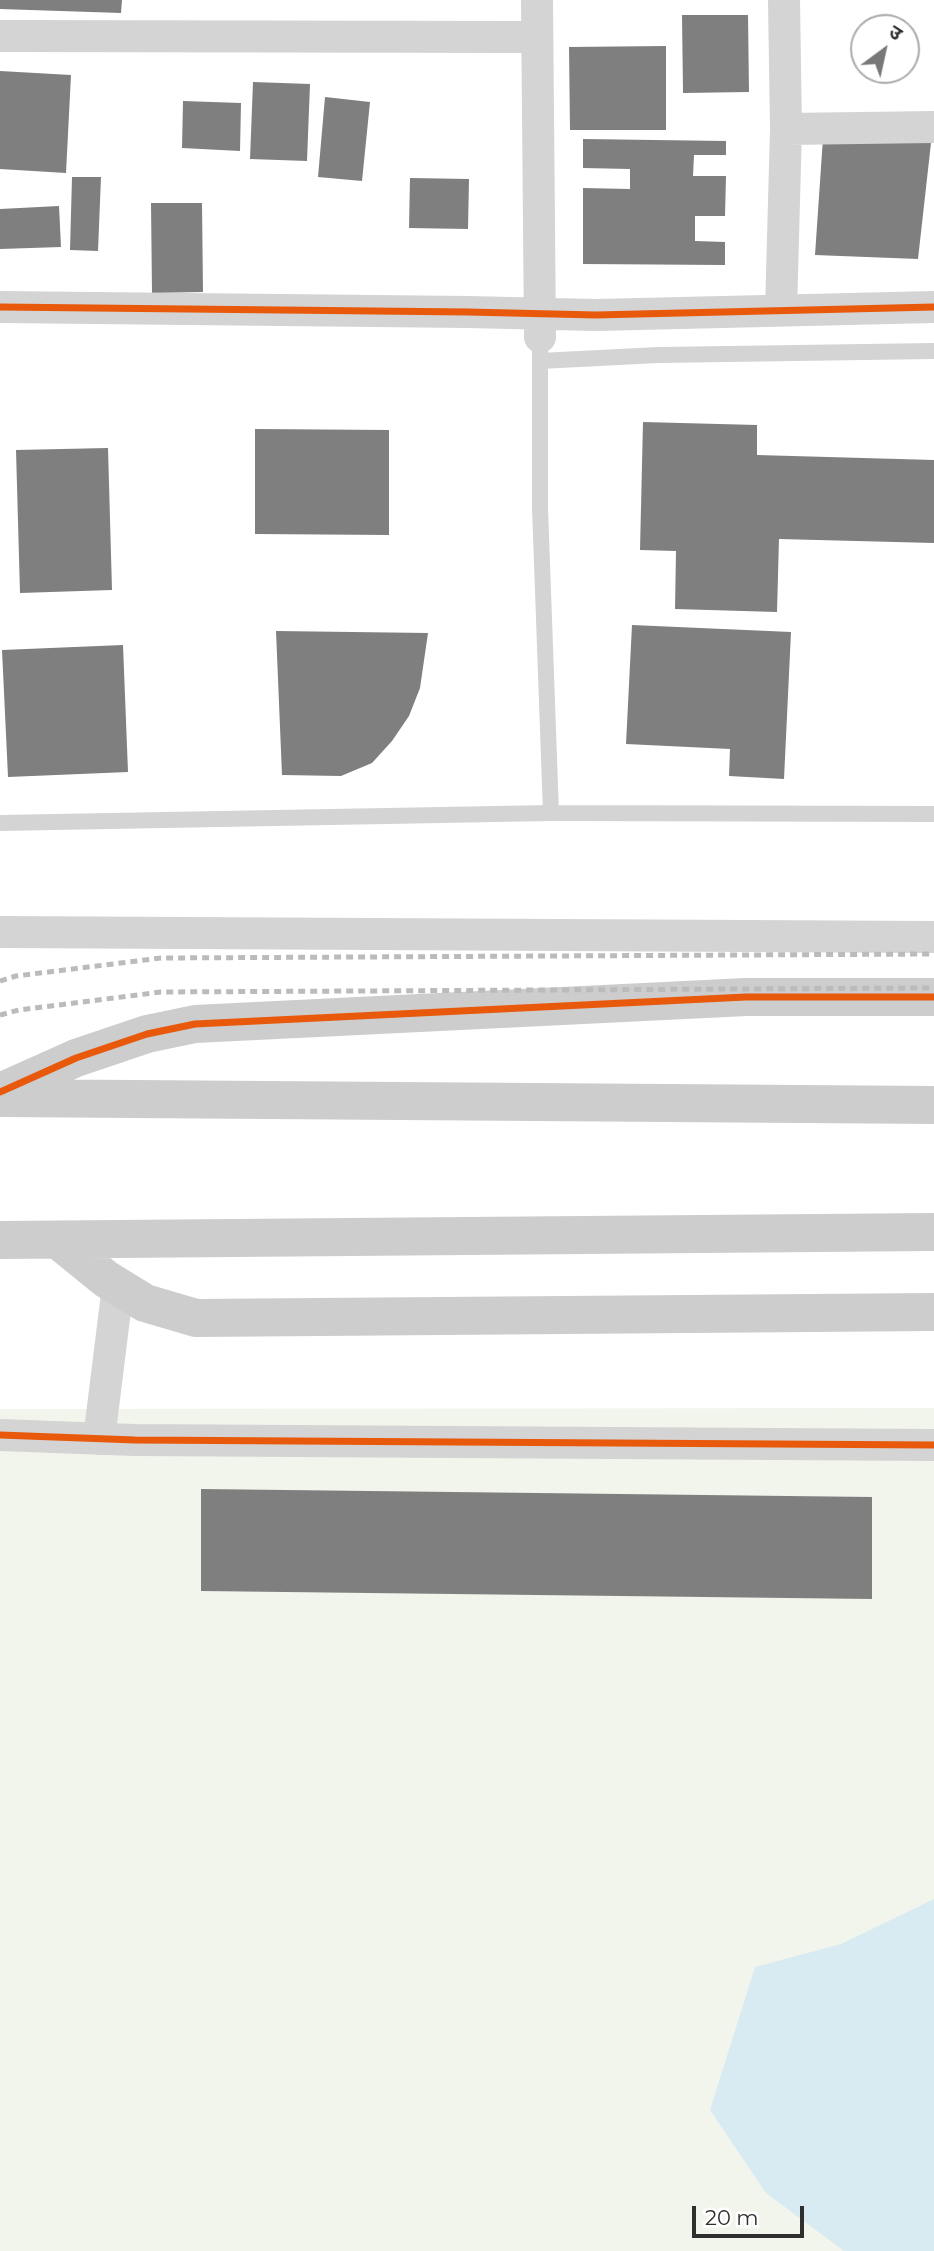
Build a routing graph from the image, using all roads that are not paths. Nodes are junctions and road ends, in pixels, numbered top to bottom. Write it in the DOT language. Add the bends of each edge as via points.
graph roads {
  1 [pos="537,0"];
  2 [pos="784,0"];
  3 [pos="0,36"];
  4 [pos="537,37"];
  5 [pos="934,127"];
  6 [pos="786,129"];
  7 [pos="0,307"];
  8 [pos="934,307"];
  9 [pos="781,310"];
  10 [pos="540,338"];
  11 [pos="934,351"];
  12 [pos="551,813"];
  13 [pos="934,814"];
  14 [pos="0,822"];
  15 [pos="0,932"];
  16 [pos="934,937"];
  17 [pos="934,997"];
  18 [pos="0,1092"];
  19 [pos="0,1098"];
  20 [pos="934,1105"];
  21 [pos="934,1232"];
  22 [pos="0,1240"];
  23 [pos="58,1240"];
  24 [pos="118,1286"];
  25 [pos="934,1312"];
  26 [pos="0,1435"];
  27 [pos="99,1439"];
  28 [pos="934,1445"];
  1 -- 4 [label="street"];
  2 -- 6 [label="street"];
  3 -- 4 [label="street"];
  4 -- 10 [label="street"];
  5 -- 6 [label="street"];
  6 -- 9 [label="street"];
  7 -- 10 [label="street"];
  8 -- 9 [label="street"];
  9 -- 10 [label="street" via="660,314"];
  10 -- 11 [label="lane" via="658,355"];
  10 -- 12 [label="lane" via="540,508"];
  12 -- 13 [label="lane"];
  12 -- 14 [label="lane"];
  15 -- 16 [label="street"];
  17 -- 18 [label="street" via="746,997 195,1024 147,1034 76,1058"];
  19 -- 20 [label="street"];
  21 -- 23 [label="street"];
  22 -- 23 [label="street"];
  23 -- 24 [label="street"];
  24 -- 25 [label="street" via="145,1303 196,1318"];
  24 -- 27 [label="street"];
  26 -- 27 [label="street"];
  27 -- 28 [label="street"];
}
